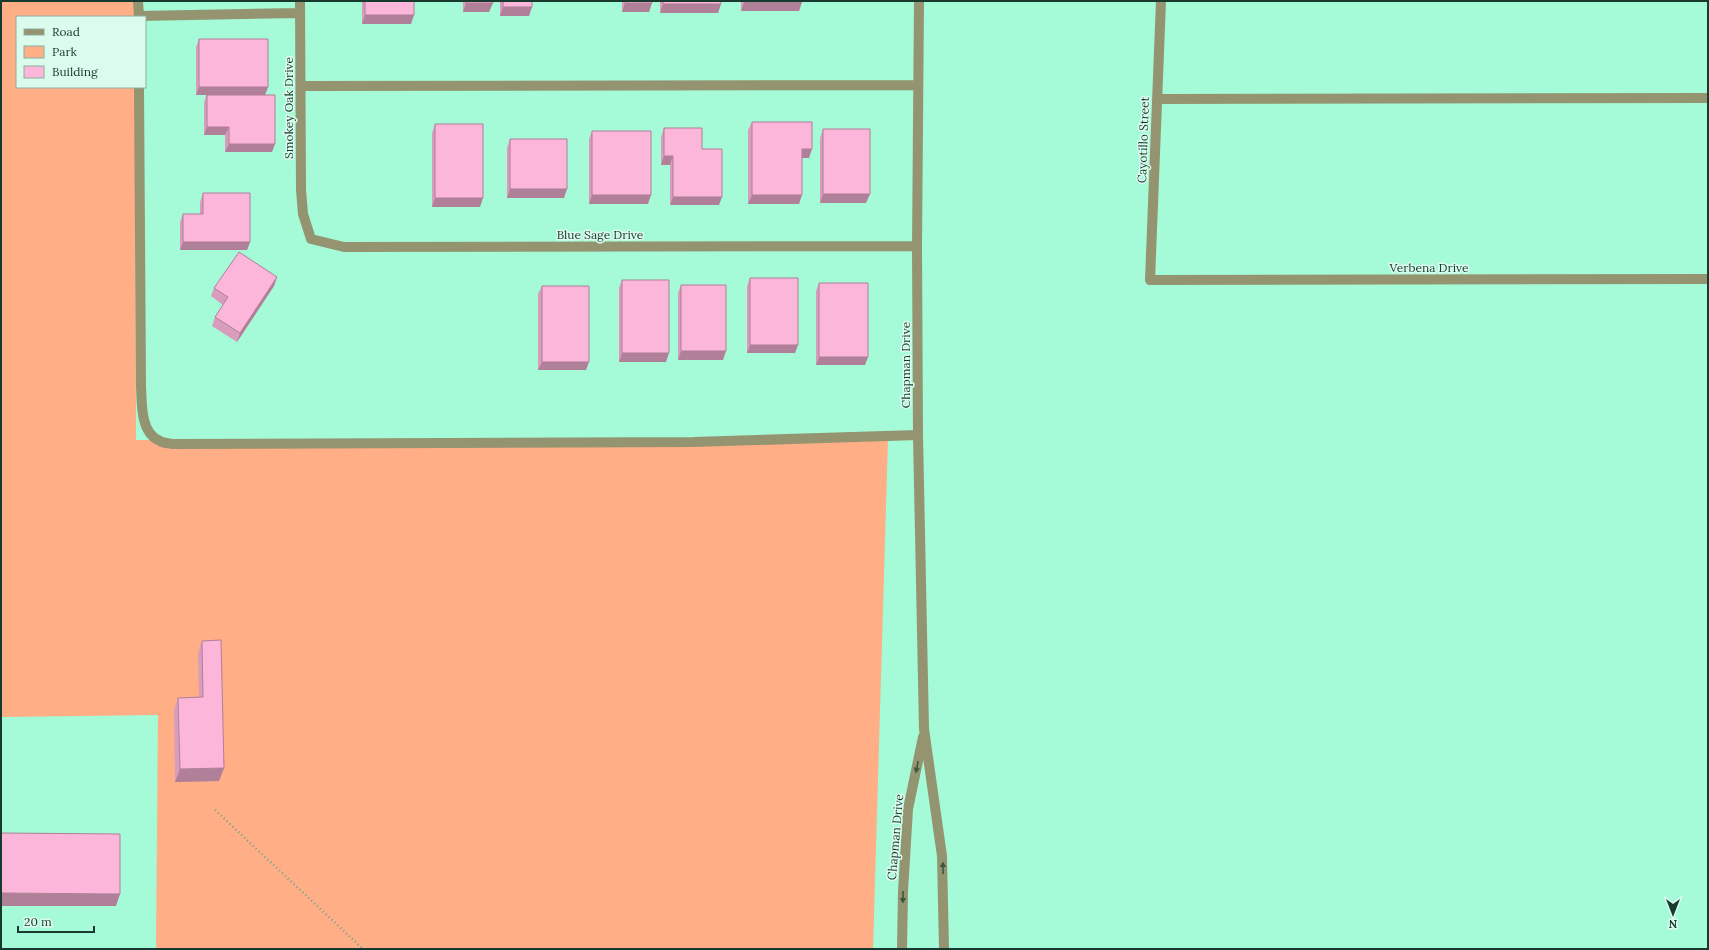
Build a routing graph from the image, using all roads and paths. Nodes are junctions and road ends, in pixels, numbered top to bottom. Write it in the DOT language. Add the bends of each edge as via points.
graph roads {
  1 [pos="138,1"];
  2 [pos="300,1"];
  3 [pos="919,1"];
  4 [pos="1161,1"];
  5 [pos="300,13"];
  6 [pos="139,16"];
  7 [pos="146,17"];
  8 [pos="918,85"];
  9 [pos="301,86"];
  10 [pos="139,88"];
  11 [pos="1708,98"];
  12 [pos="1157,99"];
  13 [pos="303,214"];
  14 [pos="917,246"];
  15 [pos="1708,279"];
  16 [pos="1150,280"];
  17 [pos="918,435"];
  18 [pos="924,729"];
  19 [pos="216,810"];
  20 [pos="363,949"];
  21 [pos="902,949"];
  22 [pos="944,949"];
  1 -- 6 [label="street"];
  2 -- 5 [label="street, Smokey Oak Drive"];
  3 -- 8 [label="street, Chapman Drive"];
  4 -- 12 [label="street, Cayotillo Street"];
  5 -- 7 [label="street"];
  5 -- 9 [label="street, Smokey Oak Drive"];
  8 -- 9 [label="street"];
  8 -- 14 [label="street, Chapman Drive"];
  9 -- 13 [label="street, Smokey Oak Drive"];
  10 -- 17 [label="street" via="141,386 148,432 159,441 172,444 694,442"];
  11 -- 12 [label="street"];
  12 -- 16 [label="street, Cayotillo Street"];
  13 -- 14 [label="street, Blue Sage Drive" via="311,239 344,248"];
  14 -- 17 [label="street, Chapman Drive"];
  15 -- 16 [label="street, Verbena Drive"];
  17 -- 18 [label="street, Chapman Drive"];
  18 -- 21 [label="street, Chapman Drive, one-way" via="908,809"];
  22 -- 18 [label="street, Chapman Drive, one-way" via="942,856"];
  19 -- 20 [label="path"];
}
